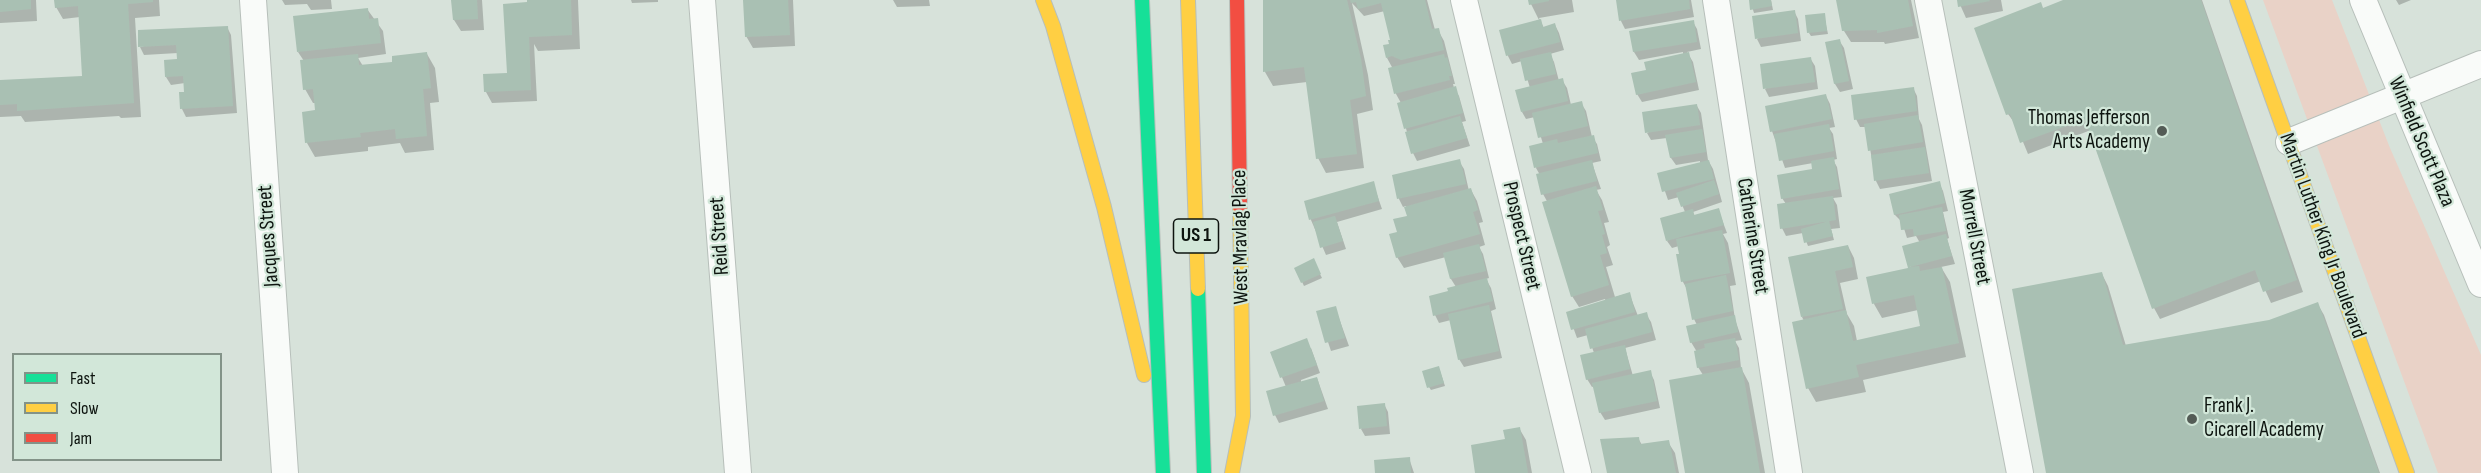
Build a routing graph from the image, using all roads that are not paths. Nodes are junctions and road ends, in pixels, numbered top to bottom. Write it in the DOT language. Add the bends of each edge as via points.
graph roads {
  1 [pos="253,0"];
  2 [pos="702,0"];
  3 [pos="1043,0"];
  4 [pos="1142,0"];
  5 [pos="1188,0"];
  6 [pos="1237,0"];
  7 [pos="1464,0"];
  8 [pos="1716,0"];
  9 [pos="1928,0"];
  10 [pos="2237,0"];
  11 [pos="2363,0"];
  12 [pos="2481,64"];
  13 [pos="2402,97"];
  14 [pos="2289,142"];
  15 [pos="2481,284"];
  16 [pos="1162,446"];
  17 [pos="285,473"];
  18 [pos="738,473"];
  19 [pos="1163,473"];
  20 [pos="1204,473"];
  21 [pos="1232,473"];
  22 [pos="1578,473"];
  23 [pos="1789,473"];
  24 [pos="2020,473"];
  25 [pos="2407,473"];
  1 -- 17 [label="street, Jacques Street"];
  2 -- 18 [label="street, Reid Street"];
  3 -- 16 [label="main road" via="1104,207"];
  4 -- 16 [label="main road, US 1"];
  5 -- 20 [label="main road, US 1"];
  6 -- 21 [label="main road, West Mravlag Place" via="1243,416"];
  7 -- 22 [label="street, Prospect Street"];
  8 -- 23 [label="street, Catherine Street"];
  9 -- 24 [label="street, Morrell Street"];
  10 -- 14 [label="main road, Martin Luther King Jr Boulevard"];
  11 -- 13 [label="street, Winfield Scott Plaza"];
  12 -- 13 [label="street"];
  13 -- 14 [label="street"];
  13 -- 15 [label="street, Winfield Scott Plaza"];
  14 -- 25 [label="main road, Martin Luther King Jr Boulevard"];
  16 -- 19 [label="main road, US 1"];
}
